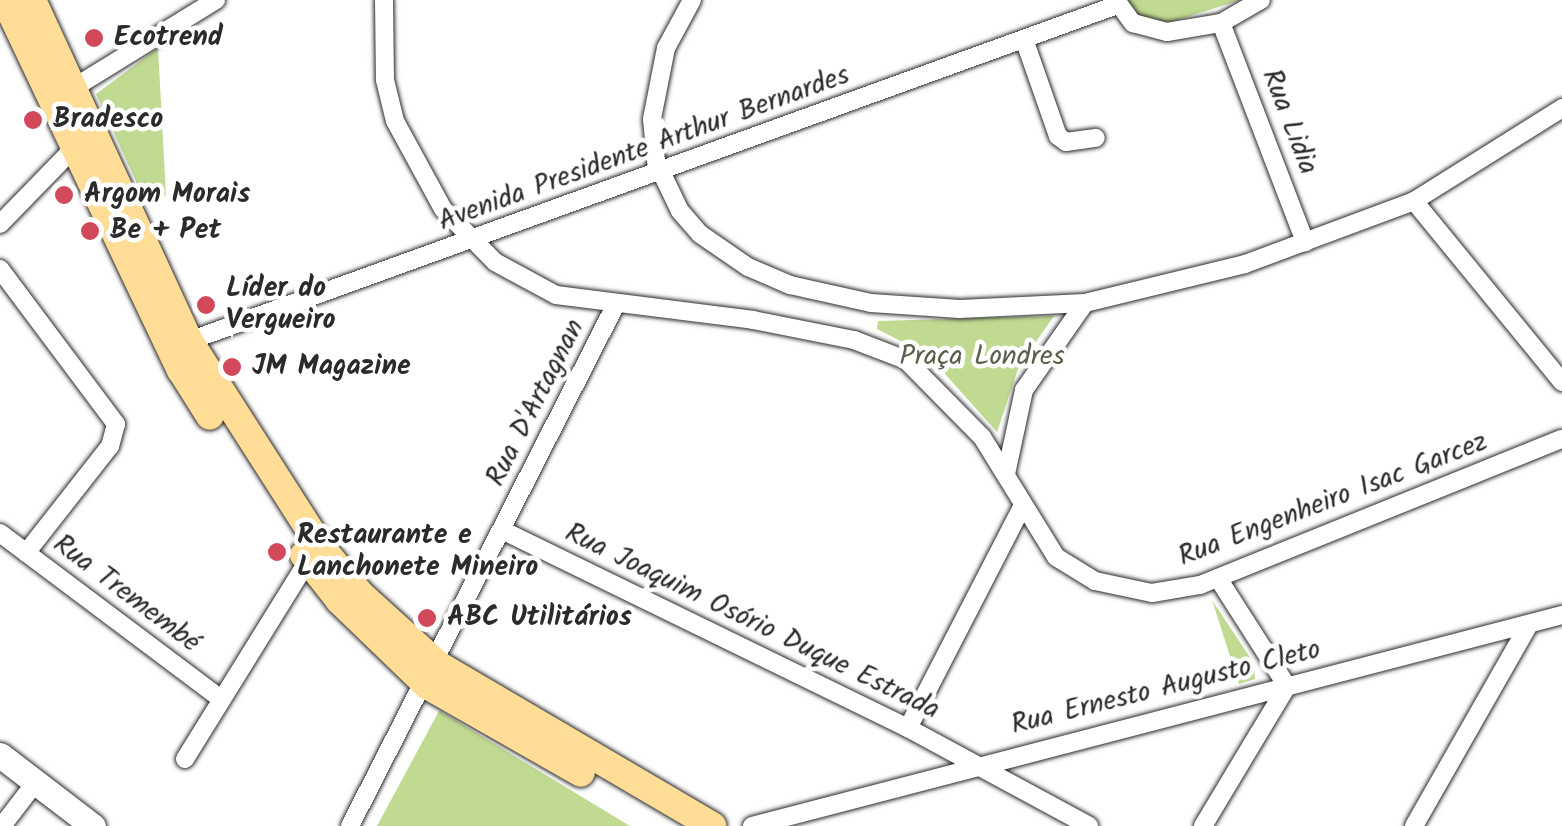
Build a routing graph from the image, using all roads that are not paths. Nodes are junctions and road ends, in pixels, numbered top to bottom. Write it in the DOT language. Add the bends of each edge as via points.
graph roads {
  1 [pos="5,0"];
  2 [pos="32,0"];
  3 [pos="216,0"];
  4 [pos="384,0"];
  5 [pos="692,0"];
  6 [pos="1261,0"];
  7 [pos="1117,2"];
  8 [pos="1221,22"];
  9 [pos="1024,40"];
  10 [pos="46,84"];
  11 [pos="76,86"];
  12 [pos="1562,108"];
  13 [pos="1096,138"];
  14 [pos="74,148"];
  15 [pos="660,172"];
  16 [pos="113,176"];
  17 [pos="1414,201"];
  18 [pos="0,224"];
  19 [pos="472,242"];
  20 [pos="1305,242"];
  21 [pos="0,269"];
  22 [pos="1085,303"];
  23 [pos="615,306"];
  24 [pos="177,339"];
  25 [pos="1562,382"];
  26 [pos="1562,439"];
  27 [pos="1006,474"];
  28 [pos="1022,507"];
  29 [pos="502,530"];
  30 [pos="0,533"];
  31 [pos="26,552"];
  32 [pos="314,553"];
  33 [pos="1218,578"];
  34 [pos="1562,614"];
  35 [pos="1529,624"];
  36 [pos="433,675"];
  37 [pos="1286,686"];
  38 [pos="220,698"];
  39 [pos="908,728"];
  40 [pos="0,755"];
  41 [pos="185,760"];
  42 [pos="976,764"];
  43 [pos="36,783"];
  44 [pos="783,822"];
  45 [pos="2,826"];
  46 [pos="94,826"];
  47 [pos="350,826"];
  48 [pos="674,826"];
  49 [pos="712,826"];
  50 [pos="752,826"];
  51 [pos="1089,826"];
  52 [pos="1202,826"];
  53 [pos="1414,826"];
  1 -- 10 [label="main road"];
  2 -- 11 [label="main road"];
  3 -- 11 [label="street"];
  4 -- 19 [label="street, Rua Engenheiro Isac Garcez" via="384,80 395,121 426,182"];
  5 -- 15 [label="street" via="666,48 656,88 652,147"];
  6 -- 8 [label="street"];
  7 -- 8 [label="street" via="1147,29 1186,31"];
  7 -- 9 [label="street, Avenida Presidente Arthur Bernardes"];
  8 -- 20 [label="street, Rua Lidia"];
  9 -- 13 [label="street" via="1058,136 1066,142"];
  9 -- 15 [label="street, Avenida Presidente Arthur Bernardes"];
  10 -- 11 [label="main road"];
  10 -- 14 [label="main road"];
  11 -- 16 [label="main road"];
  12 -- 17 [label="street"];
  14 -- 16 [label="main road"];
  14 -- 18 [label="street"];
  14 -- 24 [label="main road"];
  15 -- 19 [label="street, Avenida Presidente Arthur Bernardes"];
  15 -- 22 [label="street" via="700,234 748,268 790,285 914,307"];
  16 -- 24 [label="main road"];
  17 -- 20 [label="street"];
  17 -- 25 [label="street"];
  19 -- 23 [label="street, Rua Engenheiro Isac Garcez" via="540,290"];
  19 -- 24 [label="street, Avenida Presidente Arthur Bernardes"];
  20 -- 22 [label="street"];
  21 -- 31 [label="street" via="116,424 110,446"];
  22 -- 27 [label="street" via="1024,390"];
  23 -- 27 [label="street, Rua Engenheiro Isac Garcez" via="754,320 883,350 921,371 952,401"];
  23 -- 29 [label="street, Rua D'Artagnan"];
  24 -- 32 [label="main road"];
  26 -- 33 [label="street, Rua Engenheiro Isac Garcez"];
  27 -- 28 [label="street, Rua Engenheiro Isac Garcez"];
  28 -- 33 [label="street, Rua Engenheiro Isac Garcez" via="1056,557 1095,582 1152,593"];
  28 -- 39 [label="street"];
  29 -- 36 [label="street, Rua D'Artagnan"];
  29 -- 39 [label="street, Rua Joaquim Osório Duque Estrada"];
  30 -- 31 [label="street, Rua Tremembé"];
  31 -- 38 [label="street, Rua Tremembé"];
  32 -- 36 [label="main road"];
  32 -- 38 [label="street"];
  33 -- 37 [label="street"];
  34 -- 35 [label="street, Rua Ernesto Augusto Cleto"];
  35 -- 37 [label="street, Rua Ernesto Augusto Cleto"];
  35 -- 53 [label="street"];
  36 -- 47 [label="street, Rua D'Artagnan"];
  36 -- 48 [label="main road"];
  36 -- 49 [label="main road"];
  37 -- 42 [label="street, Rua Ernesto Augusto Cleto"];
  37 -- 52 [label="street"];
  38 -- 41 [label="street"];
  39 -- 42 [label="street, Rua Joaquim Osório Duque Estrada"];
  40 -- 43 [label="street"];
  42 -- 44 [label="street, Rua Ernesto Augusto Cleto"];
  42 -- 51 [label="street, Rua Joaquim Osório Duque Estrada"];
  43 -- 45 [label="street"];
  43 -- 46 [label="street"];
  44 -- 50 [label="street, Rua Ernesto Augusto Cleto"];
}
